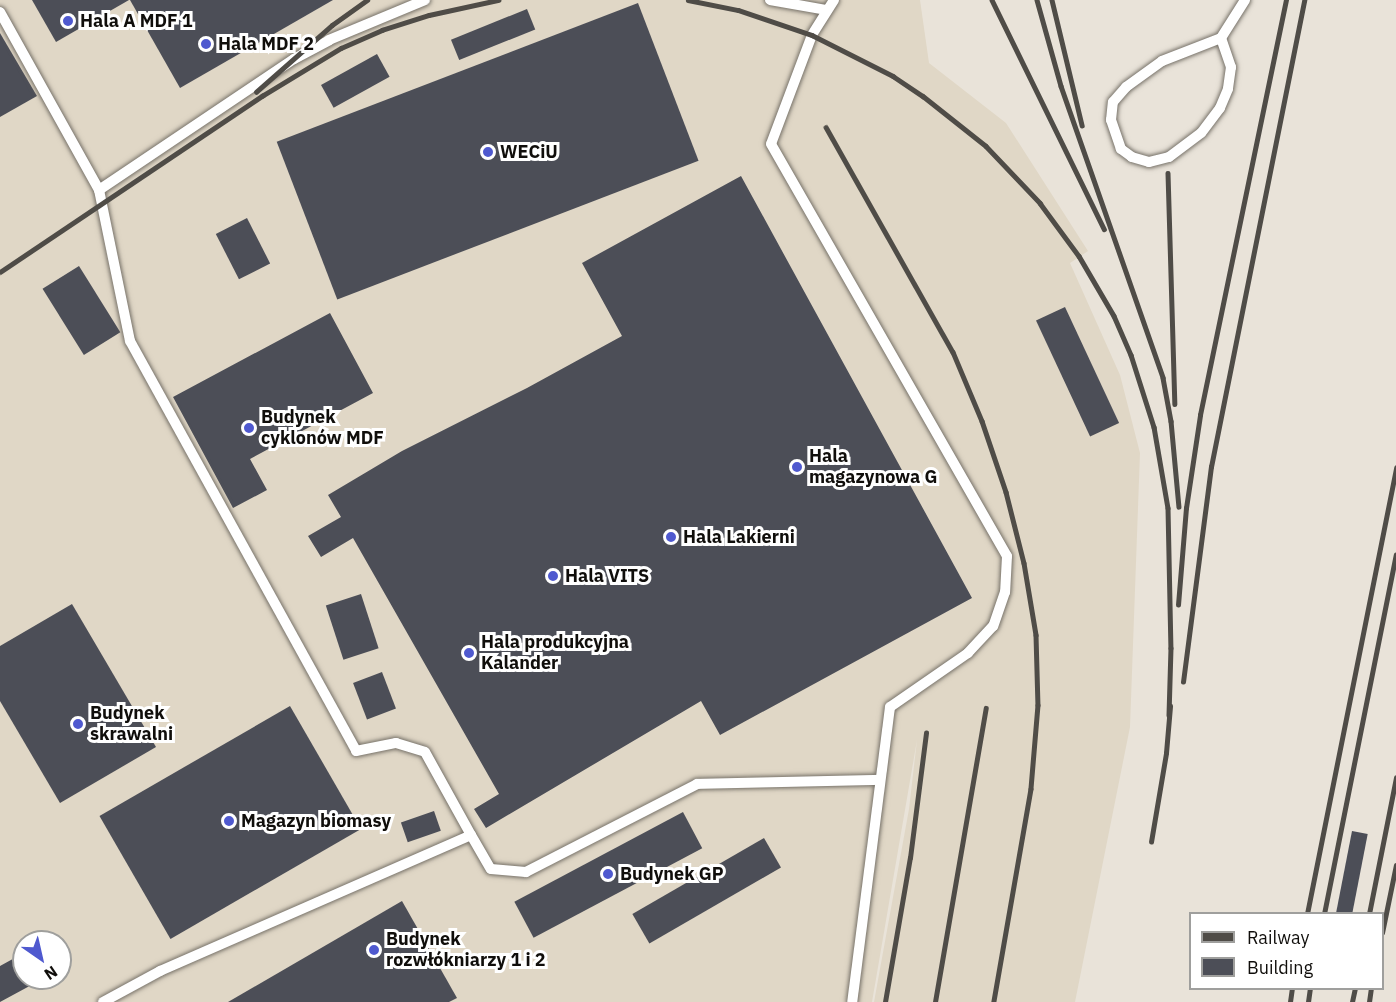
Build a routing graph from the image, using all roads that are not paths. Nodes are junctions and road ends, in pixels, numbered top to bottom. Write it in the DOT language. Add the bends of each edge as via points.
graph roads {
  1 [pos="425,0"];
  2 [pos="770,0"];
  3 [pos="834,0"];
  4 [pos="1245,0"];
  5 [pos="827,10"];
  6 [pos="0,12"];
  7 [pos="1221,38"];
  8 [pos="99,190"];
  9 [pos="879,780"];
  10 [pos="471,835"];
  11 [pos="103,1002"];
  12 [pos="852,1002"];
  1 -- 8 [label="lane" via="329,39 294,59"];
  2 -- 5 [label="lane"];
  3 -- 5 [label="lane"];
  4 -- 7 [label="lane"];
  5 -- 9 [label="lane" via="812,35 771,144 1007,556 1005,592 993,626 968,653 890,706"];
  6 -- 8 [label="lane"];
  7 -- 7 [label="lane" via="1162,61 1126,87 1113,102 1111,120 1121,148 1132,157 1149,162 1168,157 1201,133 1220,108 1228,89 1230,67"];
  8 -- 10 [label="lane" via="130,341 356,751 396,743 425,752"];
  9 -- 10 [label="lane" via="697,784 526,872 491,869"];
  9 -- 12 [label="lane"];
  10 -- 11 [label="lane" via="160,971"];
}
